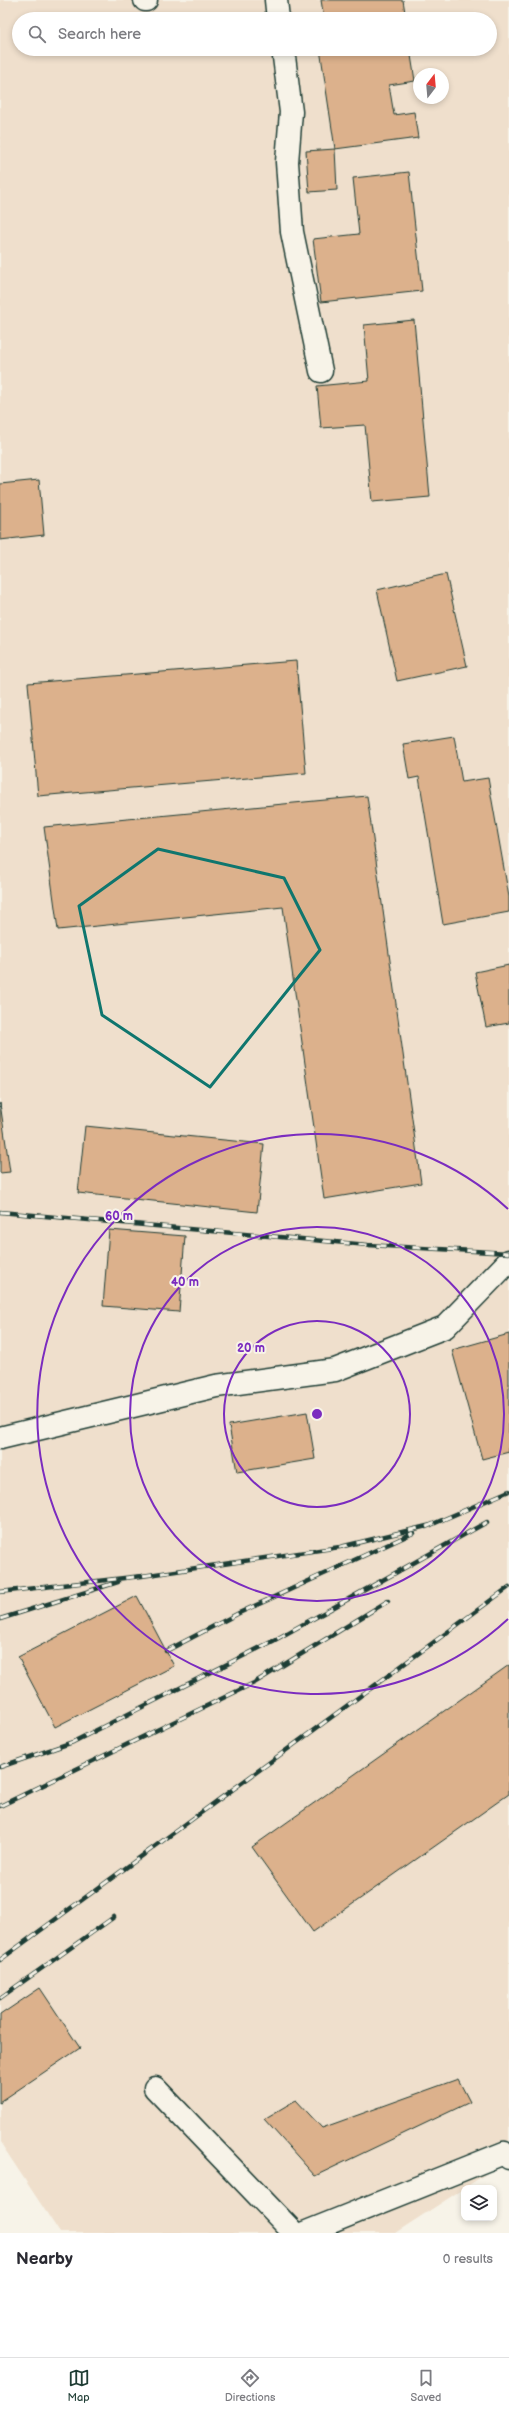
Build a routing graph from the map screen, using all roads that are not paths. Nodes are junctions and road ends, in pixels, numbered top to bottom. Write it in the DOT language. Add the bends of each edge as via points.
graph roads {
  1 [pos="276,0"];
  2 [pos="277,12"];
  3 [pos="283,56"];
  4 [pos="321,371"];
  5 [pos="509,1262"];
  6 [pos="0,1438"];
  7 [pos="155,2088"];
  8 [pos="509,2158"];
  9 [pos="294,2233"];
  10 [pos="304,2233"];
  1 -- 2 [label="street"];
  3 -- 4 [label="street" via="291,112 287,162 292,232"];
  5 -- 6 [label="street" via="445,1327 335,1370 216,1386"];
  7 -- 9 [label="street"];
  8 -- 10 [label="street" via="504,2153"];
}
